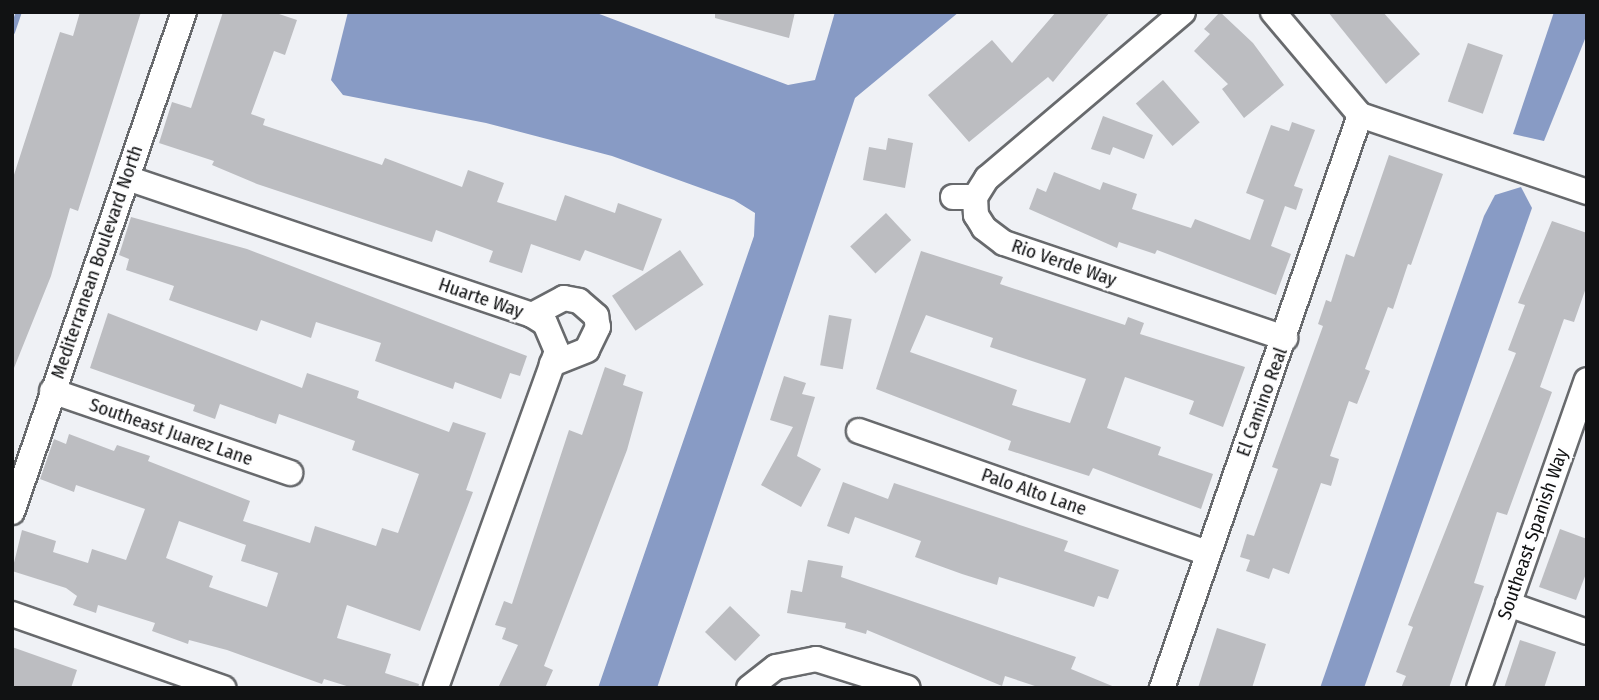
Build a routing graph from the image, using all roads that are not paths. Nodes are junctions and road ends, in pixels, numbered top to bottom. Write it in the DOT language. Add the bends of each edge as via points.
graph roads {
  1 [pos="184,12"];
  2 [pos="1183,12"];
  3 [pos="1273,12"];
  4 [pos="1360,115"];
  5 [pos="127,178"];
  6 [pos="1587,192"];
  7 [pos="532,315"];
  8 [pos="1285,338"];
  9 [pos="552,363"];
  10 [pos="1587,380"];
  11 [pos="52,391"];
  12 [pos="1580,424"];
  13 [pos="859,430"];
  14 [pos="290,473"];
  15 [pos="12,512"];
  16 [pos="1208,553"];
  17 [pos="1508,604"];
  18 [pos="12,614"];
  19 [pos="1587,632"];
  20 [pos="223,688"];
  21 [pos="436,688"];
  22 [pos="749,688"];
  23 [pos="908,688"];
  24 [pos="1162,688"];
  25 [pos="1479,688"];
  1 -- 5 [label="street, Mediterranean Boulevard North"];
  2 -- 8 [label="street, Rio Verde Way" via="964,197 984,228 1004,243"];
  3 -- 4 [label="street"];
  4 -- 6 [label="street"];
  4 -- 8 [label="street, El Camino Real"];
  5 -- 7 [label="street, Huarte Way"];
  5 -- 11 [label="street, Mediterranean Boulevard North"];
  7 -- 9 [label="street, Huarte Way" via="545,323 554,338 557,351"];
  7 -- 9 [label="street" via="564,298 579,300 596,316 598,327 587,350"];
  8 -- 16 [label="street, El Camino Real"];
  9 -- 21 [label="street, Huarte Way"];
  10 -- 12 [label="street, Southeast Spanish Way"];
  11 -- 14 [label="street, Southeast Juarez Lane"];
  11 -- 15 [label="street, Mediterranean Boulevard North"];
  12 -- 17 [label="street, Southeast Spanish Way"];
  13 -- 16 [label="street, Palo Alto Lane"];
  16 -- 24 [label="street, El Camino Real"];
  17 -- 19 [label="street"];
  17 -- 25 [label="street, Southeast Spanish Way"];
  18 -- 20 [label="street"];
  22 -- 23 [label="street" via="776,667 816,659"];
}
